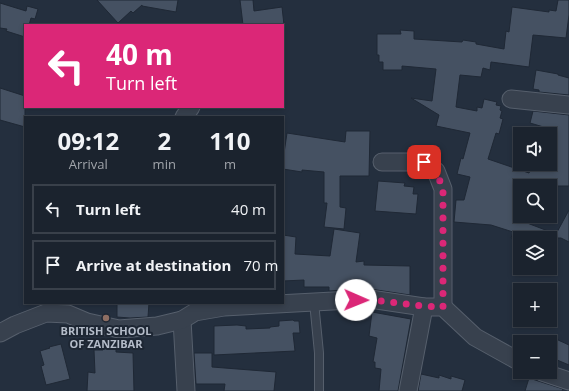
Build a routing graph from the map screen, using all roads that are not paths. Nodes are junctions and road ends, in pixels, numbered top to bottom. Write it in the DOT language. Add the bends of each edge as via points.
graph roads {
  1 [pos="511,99"];
  2 [pos="569,106"];
  3 [pos="382,162"];
  4 [pos="314,302"];
  5 [pos="278,304"];
  6 [pos="284,304"];
  7 [pos="424,307"];
  8 [pos="443,307"];
  9 [pos="70,308"];
  10 [pos="182,320"];
  11 [pos="0,333"];
  12 [pos="513,358"];
  13 [pos="557,377"];
  14 [pos="569,381"];
  15 [pos="186,391"];
  16 [pos="319,391"];
  17 [pos="408,391"];
  1 -- 2 [label="street"];
  3 -- 8 [label="street" via="424,162 436,171 443,189"];
  4 -- 6 [label="street"];
  4 -- 7 [label="street" via="370,299"];
  4 -- 16 [label="lane" via="319,353"];
  5 -- 10 [label="street" via="224,307 196,312"];
  7 -- 8 [label="street"];
  7 -- 17 [label="street"];
  8 -- 12 [label="street" via="475,337"];
  9 -- 10 [label="street" via="87,322 119,329 157,326"];
  9 -- 11 [label="street" via="46,313"];
  10 -- 15 [label="street"];
  13 -- 14 [label="street"];
}
